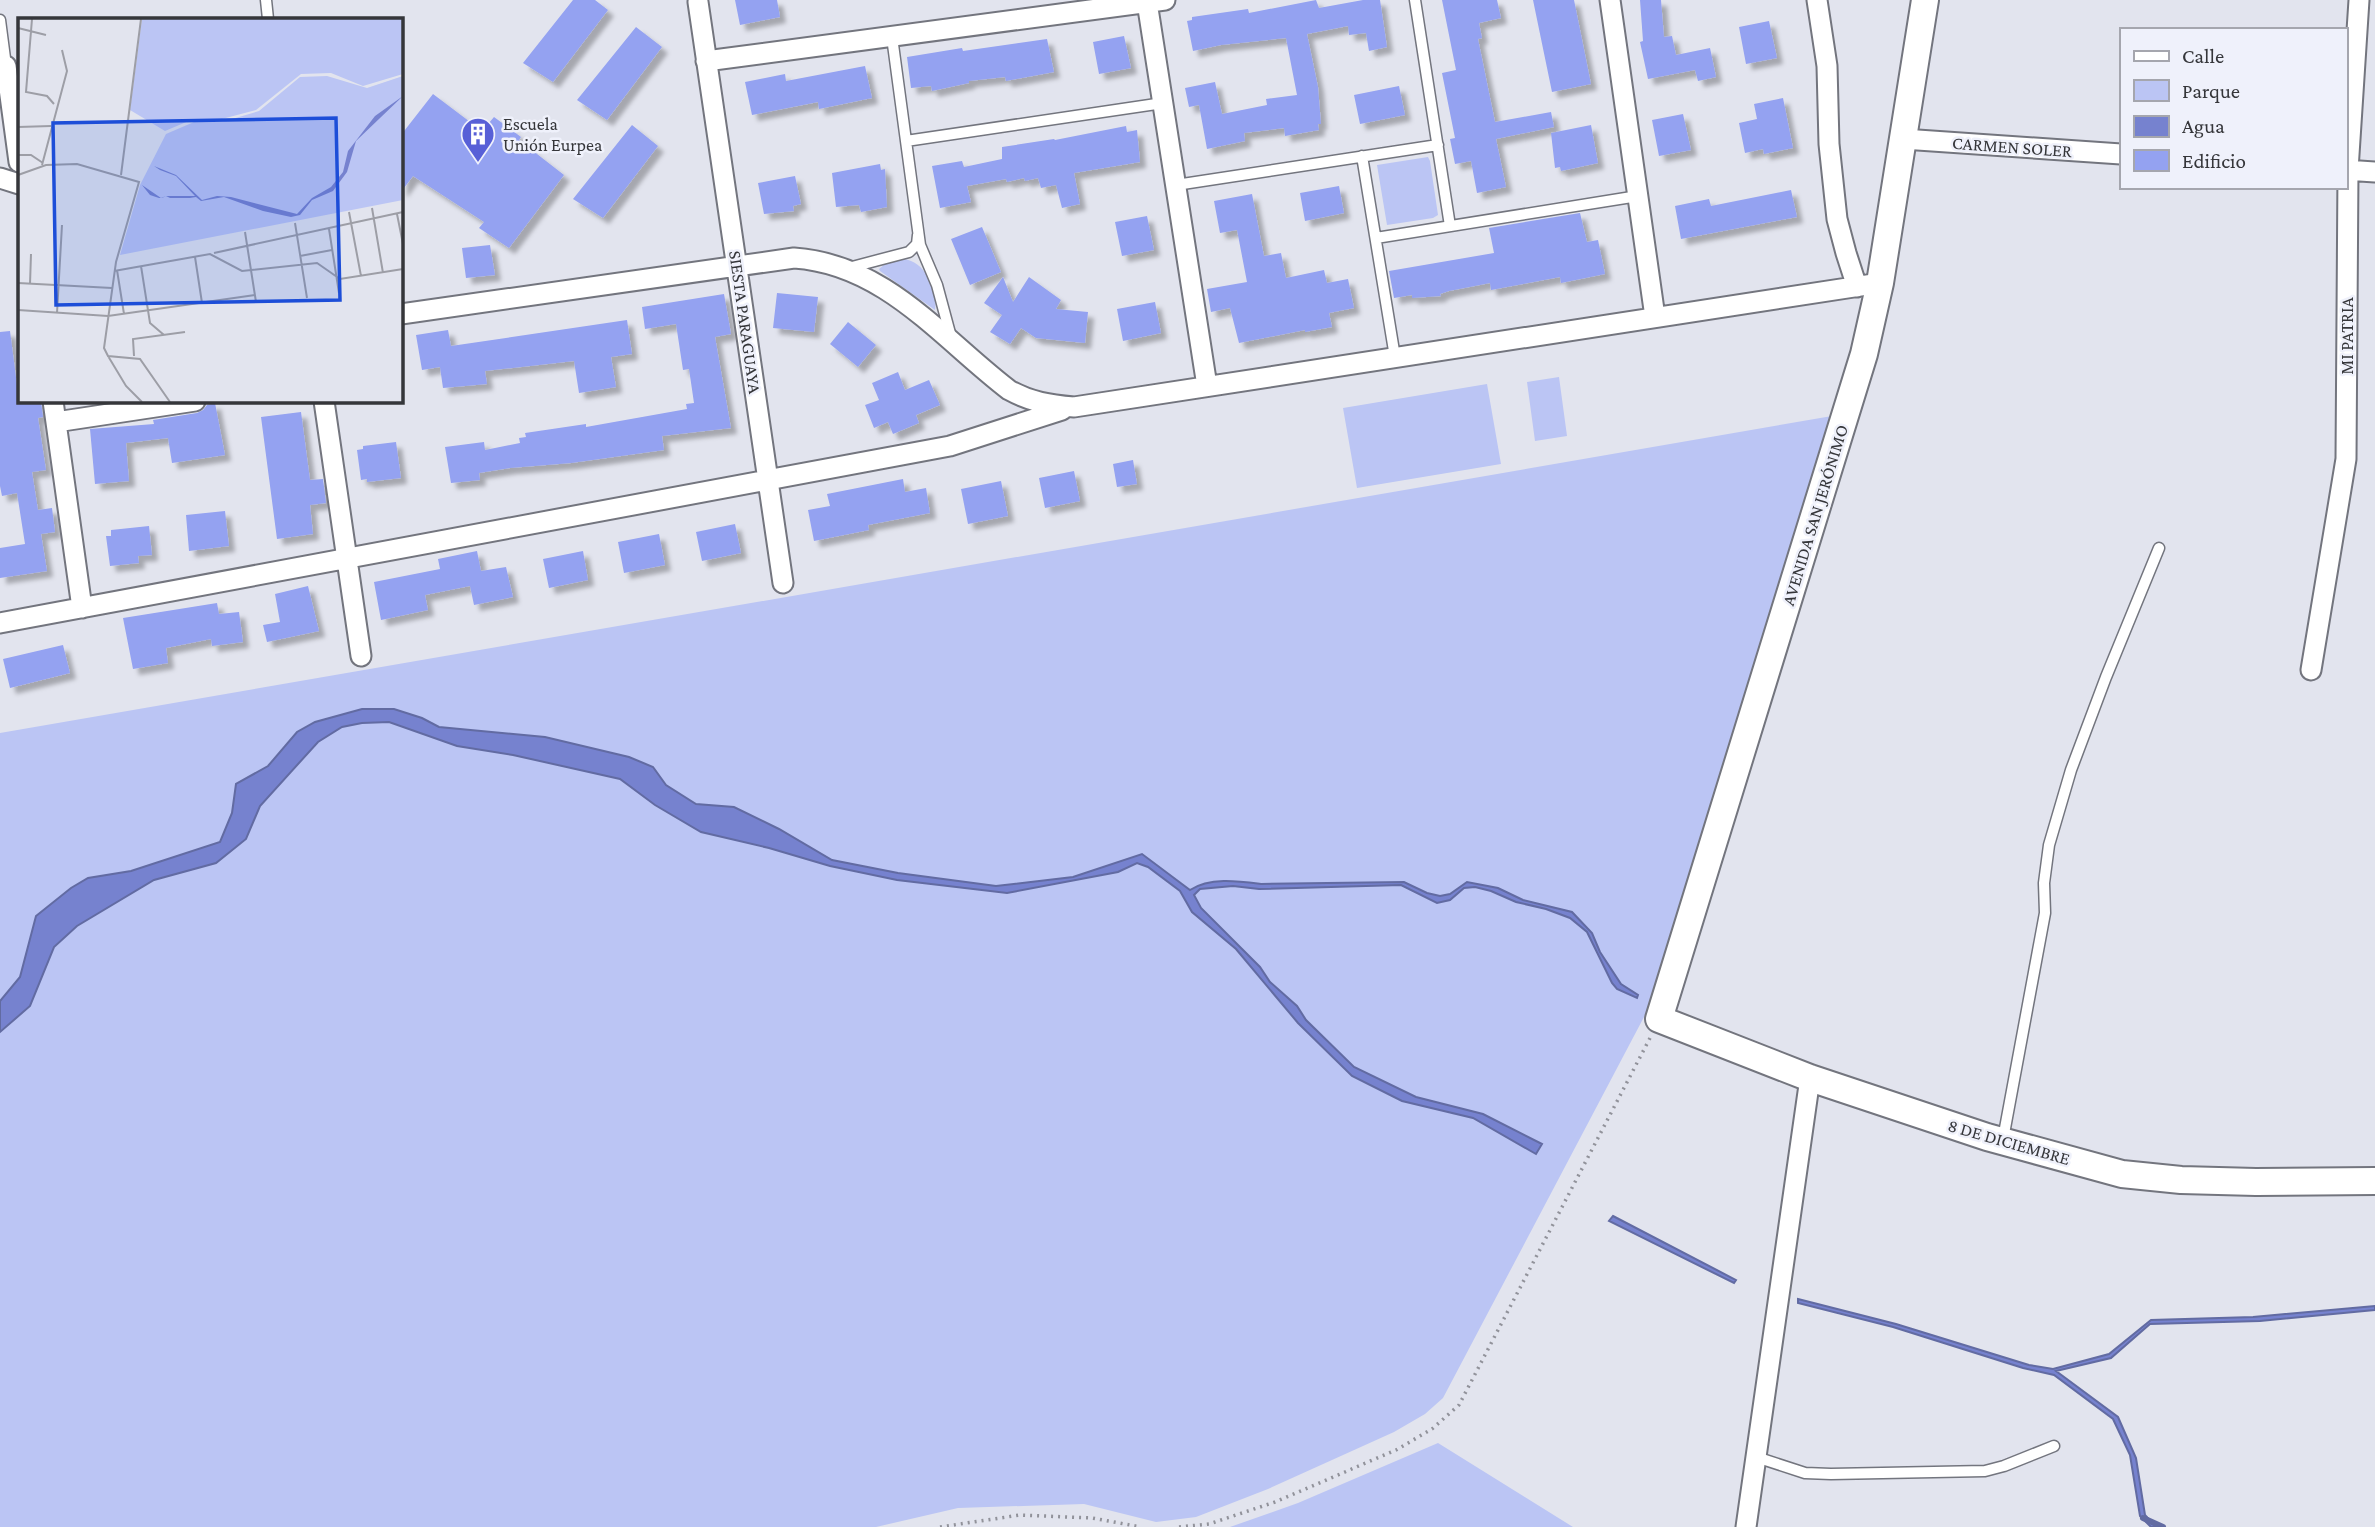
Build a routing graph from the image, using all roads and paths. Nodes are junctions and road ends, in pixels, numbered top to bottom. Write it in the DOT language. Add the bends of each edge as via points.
graph roads {
  1 [pos="265,0"];
  2 [pos="1415,0"];
  3 [pos="1610,0"];
  4 [pos="1817,0"];
  5 [pos="1925,0"];
  6 [pos="2359,0"];
  7 [pos="698,1"];
  8 [pos="1156,1"];
  9 [pos="268,18"];
  10 [pos="0,20"];
  11 [pos="892,37"];
  12 [pos="706,61"];
  13 [pos="6,66"];
  14 [pos="1163,103"];
  15 [pos="1903,139"];
  16 [pos="906,141"];
  17 [pos="1438,145"];
  18 [pos="18,155"];
  19 [pos="2120,155"];
  20 [pos="1362,156"];
  21 [pos="2347,157"];
  22 [pos="2347,170"];
  23 [pos="2375,172"];
  24 [pos="0,178"];
  25 [pos="18,184"];
  26 [pos="1176,185"];
  27 [pos="2346,189"];
  28 [pos="1638,195"];
  29 [pos="1450,226"];
  30 [pos="919,231"];
  31 [pos="1376,238"];
  32 [pos="737,266"];
  33 [pos="841,266"];
  34 [pos="1869,285"];
  35 [pos="402,314"];
  36 [pos="1655,317"];
  37 [pos="952,341"];
  38 [pos="1395,357"];
  39 [pos="1207,386"];
  40 [pos="53,402"];
  41 [pos="188,402"];
  42 [pos="324,402"];
  43 [pos="1073,407"];
  44 [pos="56,422"];
  45 [pos="768,480"];
  46 [pos="2159,548"];
  47 [pos="347,558"];
  48 [pos="783,583"];
  49 [pos="82,608"];
  50 [pos="0,623"];
  51 [pos="361,656"];
  52 [pos="2311,670"];
  53 [pos="1660,1019"];
  54 [pos="1810,1078"];
  55 [pos="2003,1142"];
  56 [pos="2375,1181"];
  57 [pos="2054,1446"];
  58 [pos="1756,1457"];
  59 [pos="940,1527"];
  60 [pos="1141,1527"];
  61 [pos="1179,1527"];
  62 [pos="1746,1527"];
  1 -- 9 [label="lane"];
  2 -- 17 [label="lane"];
  3 -- 28 [label="street"];
  4 -- 34 [label="street" via="1827,66 1829,144 1838,219 1846,253"];
  5 -- 15 [label="street, AVENIDA SAN JERÓNIMO"];
  6 -- 21 [label="street, MI PATRIA"];
  7 -- 12 [label="street, SIESTA PARAGUAYA"];
  8 -- 11 [label="street"];
  8 -- 14 [label="street"];
  10 -- 13 [label="lane"];
  11 -- 12 [label="street"];
  11 -- 16 [label="lane"];
  12 -- 32 [label="street, SIESTA PARAGUAYA"];
  13 -- 18 [label="street"];
  14 -- 16 [label="lane"];
  14 -- 26 [label="street"];
  15 -- 19 [label="street, CARMEN SOLER"];
  15 -- 34 [label="street, AVENIDA SAN JERÓNIMO"];
  16 -- 30 [label="lane"];
  17 -- 20 [label="lane"];
  17 -- 29 [label="lane"];
  20 -- 26 [label="lane"];
  20 -- 31 [label="lane"];
  22 -- 23 [label="street"];
  24 -- 25 [label="street"];
  26 -- 39 [label="street"];
  27 -- 52 [label="street, MI PATRIA" via="2346,459"];
  28 -- 29 [label="lane"];
  28 -- 36 [label="street"];
  29 -- 31 [label="lane"];
  30 -- 33 [label="lane" via="917,244 909,252 860,267"];
  30 -- 37 [label="lane"];
  31 -- 38 [label="lane"];
  32 -- 33 [label="street" via="794,258"];
  32 -- 35 [label="street"];
  32 -- 45 [label="street, SIESTA PARAGUAYA"];
  33 -- 37 [label="street" via="883,286"];
  34 -- 36 [label="street"];
  34 -- 53 [label="street, AVENIDA SAN JERÓNIMO" via="1864,354"];
  36 -- 38 [label="street"];
  37 -- 43 [label="street" via="987,373 1027,400"];
  38 -- 39 [label="street"];
  39 -- 43 [label="street"];
  40 -- 44 [label="street"];
  41 -- 44 [label="street"];
  42 -- 47 [label="street"];
  43 -- 45 [label="street" via="950,446"];
  44 -- 49 [label="street"];
  45 -- 47 [label="street"];
  45 -- 48 [label="street, SIESTA PARAGUAYA"];
  46 -- 55 [label="lane" via="2071,771 2049,845 2045,913"];
  47 -- 49 [label="street"];
  47 -- 51 [label="street"];
  49 -- 50 [label="street"];
  53 -- 54 [label="street, 8 DE DICIEMBRE"];
  53 -- 61 [label="path" via="1459,1405 1432,1429 1396,1450 1275,1502 1209,1524"];
  54 -- 55 [label="street, 8 DE DICIEMBRE"];
  54 -- 58 [label="street"];
  55 -- 56 [label="street, 8 DE DICIEMBRE" via="2122,1174 2180,1180"];
  57 -- 58 [label="lane" via="1985,1471 1805,1473"];
  58 -- 62 [label="street"];
  59 -- 60 [label="path" via="1020,1515 1093,1518"];
}
